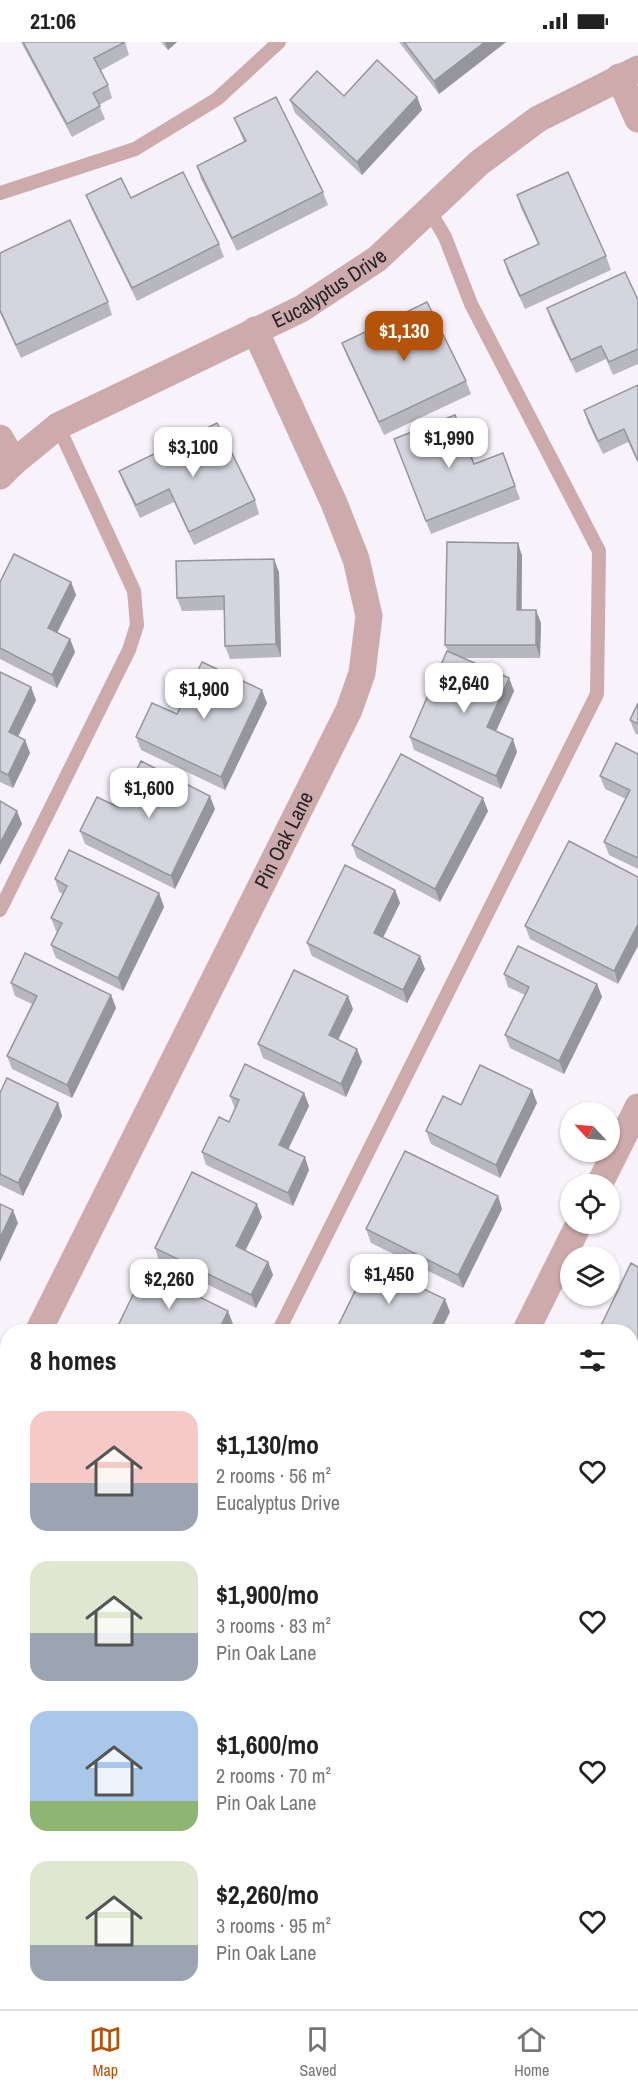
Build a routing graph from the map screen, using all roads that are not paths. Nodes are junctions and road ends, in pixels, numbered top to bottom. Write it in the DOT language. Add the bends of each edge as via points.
graph roads {
  1 [pos="279,42"];
  2 [pos="629,73"];
  3 [pos="638,119"];
  4 [pos="0,193"];
  5 [pos="429,210"];
  6 [pos="255,330"];
  7 [pos="58,426"];
  8 [pos="0,438"];
  9 [pos="7,469"];
  10 [pos="0,910"];
  11 [pos="638,1107"];
  12 [pos="604,1174"];
  13 [pos="574,1234"];
  14 [pos="42,1324"];
  15 [pos="282,1324"];
  16 [pos="529,1324"];
  1 -- 4 [label="lane" via="217,99 135,148"];
  2 -- 3 [label="street"];
  2 -- 5 [label="street, Eucalyptus Drive" via="538,119 479,163"];
  5 -- 6 [label="street, Eucalyptus Drive" via="377,259 301,309"];
  5 -- 15 [label="lane" via="446,237 471,304 599,551 597,694"];
  6 -- 7 [label="street, Eucalyptus Drive"];
  6 -- 14 [label="street, Pin Oak Lane" via="356,559 369,616 362,673 344,720"];
  7 -- 9 [label="street, Eucalyptus Drive"];
  7 -- 10 [label="lane" via="134,591 137,625 129,650"];
  8 -- 9 [label="street"];
  11 -- 12 [label="street"];
  13 -- 16 [label="street"];
}
